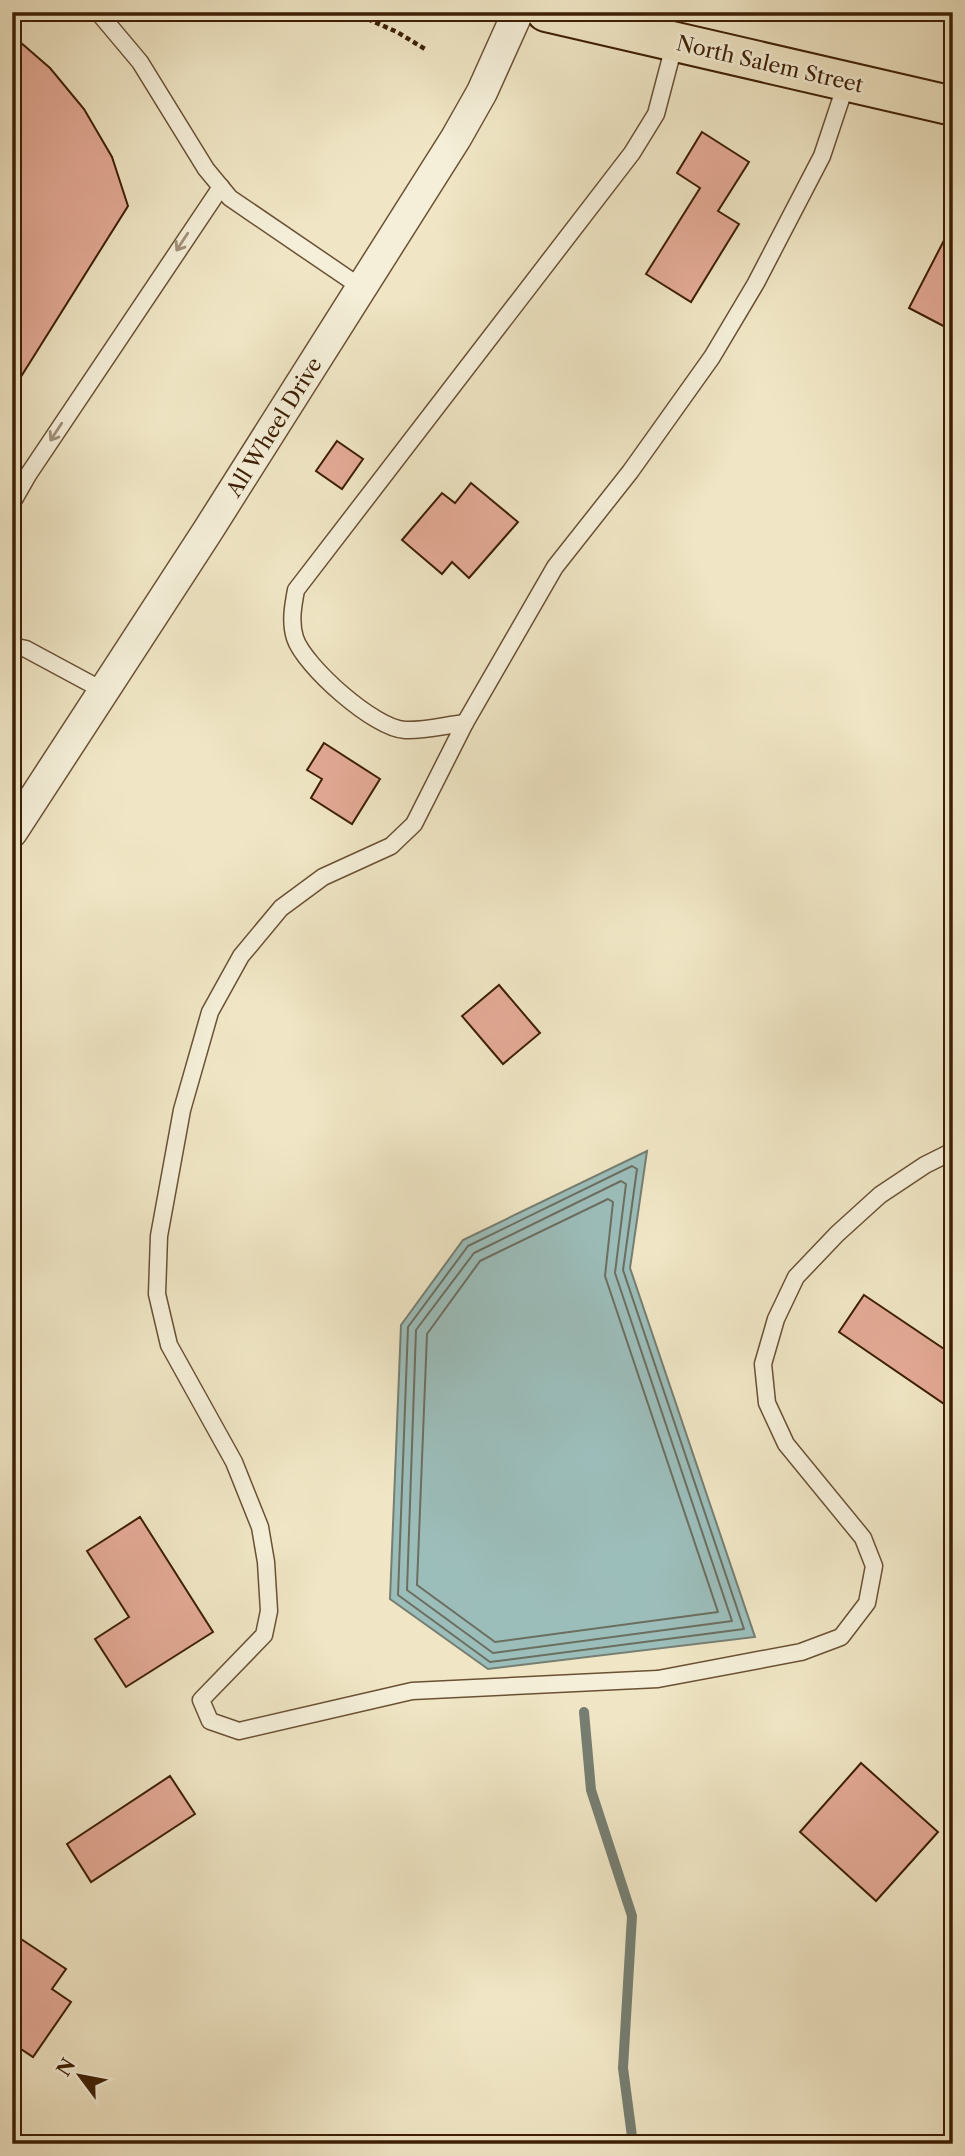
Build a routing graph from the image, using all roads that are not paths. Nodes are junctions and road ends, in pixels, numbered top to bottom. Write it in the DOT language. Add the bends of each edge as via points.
graph roads {
  1 [pos="98,12"];
  2 [pos="518,12"];
  3 [pos="546,12"];
  4 [pos="675,42"];
  5 [pos="847,81"];
  6 [pos="953,106"];
  7 [pos="221,187"];
  8 [pos="362,288"];
  9 [pos="12,503"];
  10 [pos="12,646"];
  11 [pos="104,691"];
  12 [pos="465,723"];
  13 [pos="12,832"];
  14 [pos="953,1151"];
  1 -- 7 [label="lane" via="140,62"];
  2 -- 8 [label="street, All Wheel Drive" via="482,92"];
  3 -- 4 [label="main road, North Salem Street"];
  4 -- 5 [label="main road, North Salem Street"];
  4 -- 12 [label="lane" via="656,114 632,153 296,590 291,611 295,639 343,695 380,721 404,730"];
  5 -- 6 [label="main road, North Salem Street"];
  5 -- 12 [label="lane" via="822,156 712,357 555,567"];
  7 -- 8 [label="lane" via="258,219"];
  7 -- 9 [label="lane, one-way"];
  8 -- 11 [label="street, All Wheel Drive"];
  10 -- 11 [label="lane"];
  11 -- 13 [label="street, All Wheel Drive"];
  12 -- 14 [label="lane" via="414,824 391,846 323,877 281,908 241,956 210,1012 181,1110 159,1236 157,1294 169,1345 234,1462 260,1527 269,1611 264,1635 201,1700 210,1721 239,1731 412,1691 659,1679 801,1652 841,1637 867,1603 874,1566 863,1538 786,1444 767,1403 763,1364 776,1319 796,1277 880,1195"];
}
